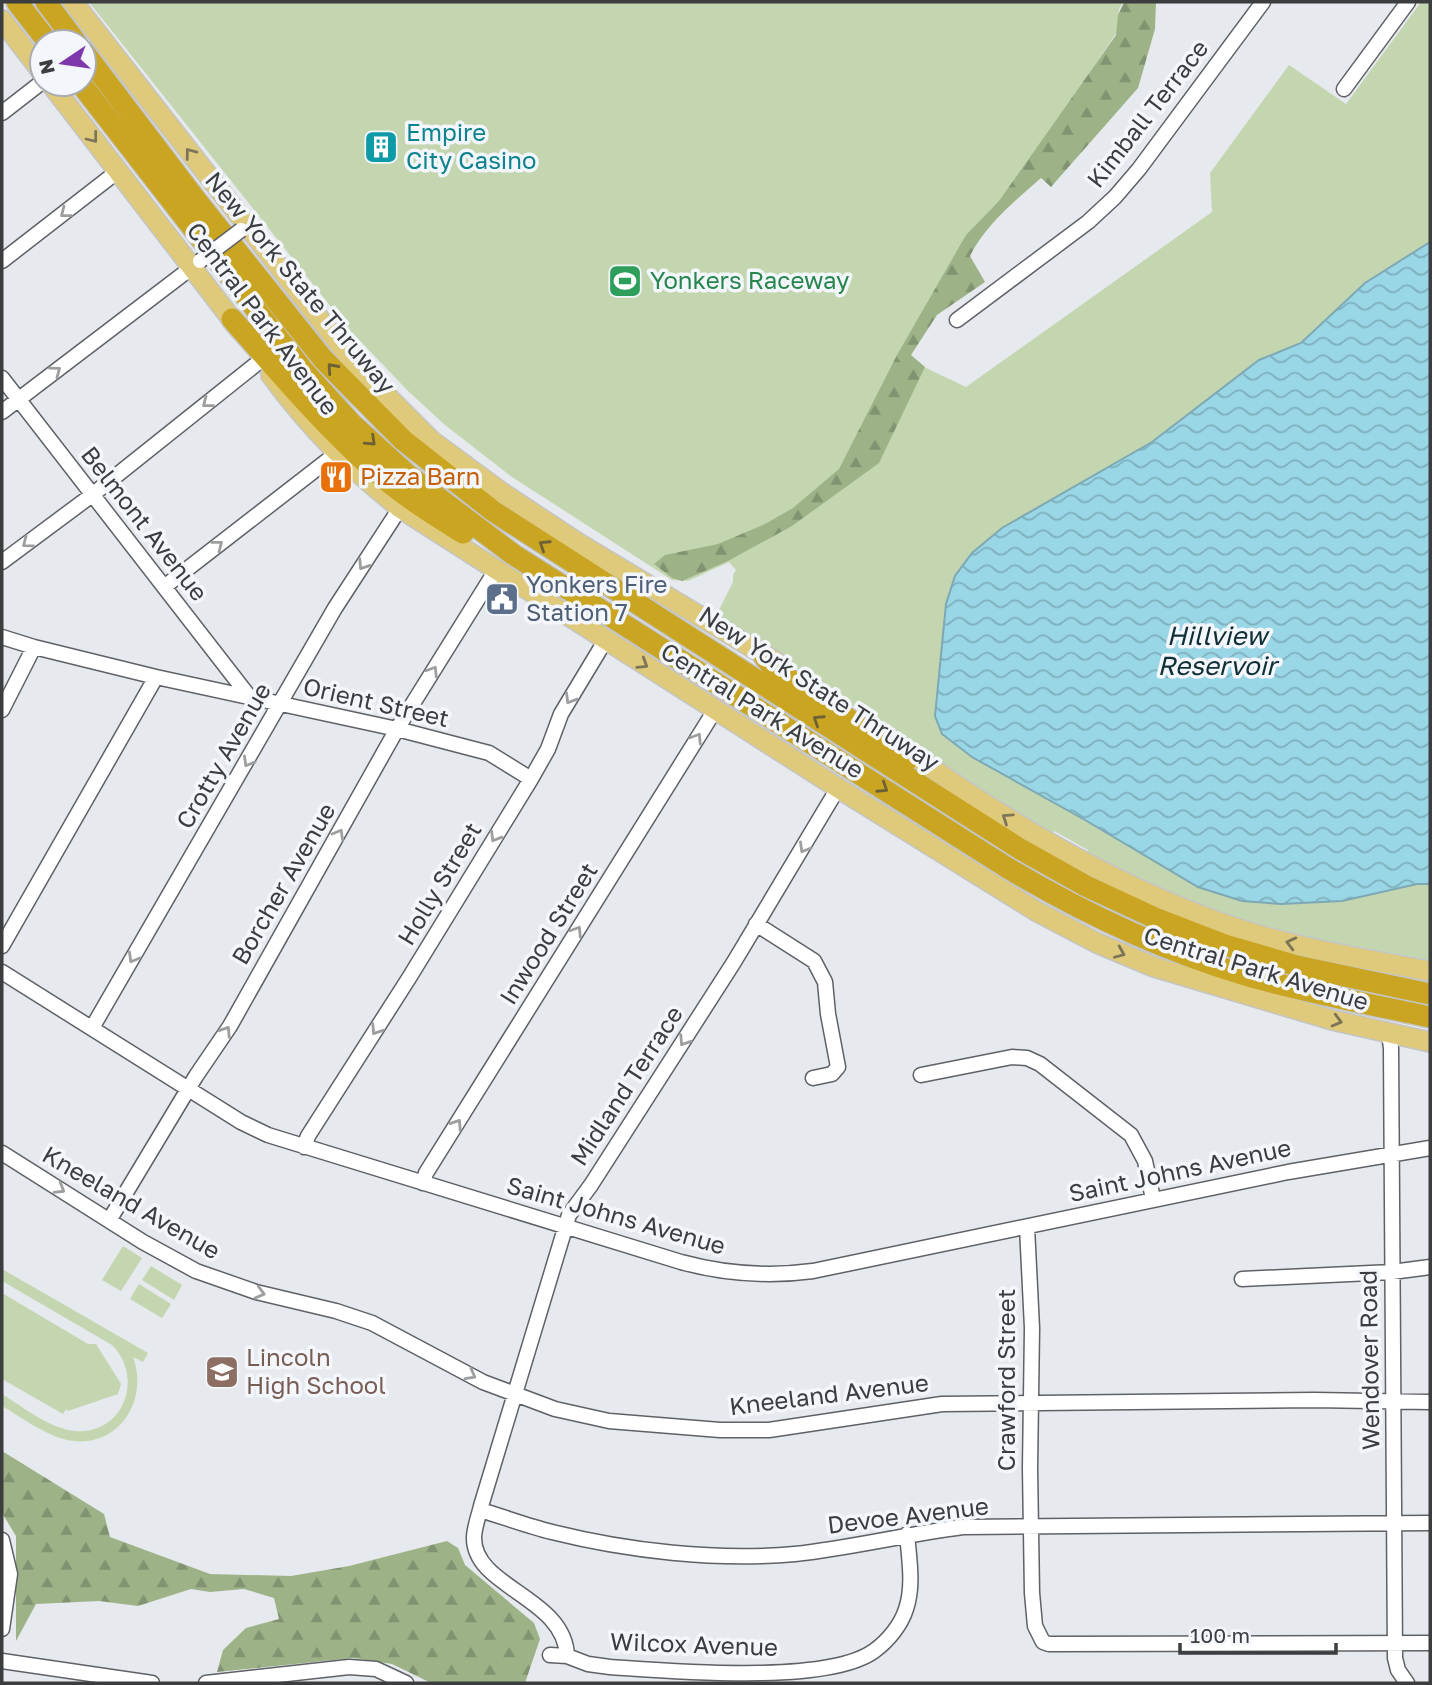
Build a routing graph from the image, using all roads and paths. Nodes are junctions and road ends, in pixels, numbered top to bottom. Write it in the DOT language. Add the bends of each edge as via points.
graph roads {
  1 [pos="17,2"];
  2 [pos="46,2"];
  3 [pos="73,2"];
  4 [pos="1263,2"];
  5 [pos="1408,2"];
  6 [pos="2,20"];
  7 [pos="37,28"];
  8 [pos="66,28"];
  9 [pos="28,54"];
  10 [pos="98,71"];
  11 [pos="1345,89"];
  12 [pos="28,93"];
  13 [pos="62,98"];
  14 [pos="92,98"];
  15 [pos="2,113"];
  16 [pos="118,171"];
  17 [pos="244,228"];
  18 [pos="2,261"];
  19 [pos="196,264"];
  20 [pos="232,319"];
  21 [pos="957,320"];
  22 [pos="260,362"];
  23 [pos="2,378"];
  24 [pos="18,399"];
  25 [pos="2,412"];
  26 [pos="337,453"];
  27 [pos="92,495"];
  28 [pos="400,508"];
  29 [pos="514,555"];
  30 [pos="2,562"];
  31 [pos="496,570"];
  32 [pos="164,587"];
  33 [pos="2,637"];
  34 [pos="605,641"];
  35 [pos="34,647"];
  36 [pos="764,656"];
  37 [pos="156,677"];
  38 [pos="251,699"];
  39 [pos="280,705"];
  40 [pos="2,710"];
  41 [pos="715,710"];
  42 [pos="397,729"];
  43 [pos="531,779"];
  44 [pos="838,788"];
  45 [pos="937,796"];
  46 [pos="756,924"];
  47 [pos="2,946"];
  48 [pos="1430,971"];
  49 [pos="2,972"];
  50 [pos="1430,993"];
  51 [pos="1430,1017"];
  52 [pos="92,1028"];
  53 [pos="1389,1034"];
  54 [pos="1430,1042"];
  55 [pos="921,1075"];
  56 [pos="813,1078"];
  57 [pos="189,1089"];
  58 [pos="304,1147"];
  59 [pos="1430,1149"];
  60 [pos="2,1153"];
  61 [pos="1391,1155"];
  62 [pos="422,1183"];
  63 [pos="1153,1199"];
  64 [pos="110,1219"];
  65 [pos="566,1227"];
  66 [pos="1027,1227"];
  67 [pos="1430,1266"];
  68 [pos="1392,1272"];
  69 [pos="1242,1279"];
  70 [pos="515,1395"];
  71 [pos="1393,1401"];
  72 [pos="1031,1402"];
  73 [pos="1430,1402"];
  74 [pos="480,1510"];
  75 [pos="1430,1523"];
  76 [pos="1394,1524"];
  77 [pos="1032,1526"];
  78 [pos="907,1534"];
  79 [pos="2,1540"];
  80 [pos="2,1629"];
  81 [pos="1394,1643"];
  82 [pos="1430,1643"];
  83 [pos="550,1655"];
  84 [pos="568,1656"];
  85 [pos="2,1661"];
  86 [pos="152,1683"];
  87 [pos="206,1683"];
  88 [pos="406,1683"];
  89 [pos="1407,1683"];
  1 -- 7 [label="highway"];
  2 -- 8 [label="highway"];
  17 -- 3 [label="main road, Central Park Avenue, one-way"];
  4 -- 21 [label="street, Kimball Terrace" via="1115,197"];
  5 -- 11 [label="street"];
  6 -- 9 [label="main road"];
  45 -- 10 [label="highway, New York State Thruway, one-way" via="524,532 403,440 349,388 299,330"];
  12 -- 15 [label="street"];
  13 -- 16 [label="main road, Central Park Avenue, one-way"];
  14 -- 29 [label="highway, New York State Thruway, one-way" via="327,397 408,475"];
  16 -- 18 [label="street, one-way"];
  16 -- 19 [label="main road, Central Park Avenue"];
  17 -- 19 [label="street, bridge"];
  17 -- 36 [label="main road, Central Park Avenue" via="354,363 432,441 523,507"];
  19 -- 20 [label="main road, Central Park Avenue"];
  24 -- 19 [label="street, one-way"];
  20 -- 22 [label="main road, Central Park Avenue"];
  20 -- 29 [label="highway" via="376,472 480,543"];
  22 -- 26 [label="main road, Central Park Avenue" via="300,416"];
  22 -- 27 [label="street, one-way"];
  23 -- 24 [label="street, Belmont Avenue"];
  24 -- 25 [label="street"];
  24 -- 27 [label="street, Belmont Avenue"];
  26 -- 28 [label="main road, Central Park Avenue"];
  32 -- 26 [label="street, one-way"];
  27 -- 30 [label="street, one-way"];
  27 -- 32 [label="street, Belmont Avenue"];
  28 -- 31 [label="main road, Central Park Avenue"];
  28 -- 39 [label="street, Crotty Avenue, one-way"];
  29 -- 51 [label="highway, New York State Thruway, one-way" via="1072,905 1164,947 1247,976"];
  31 -- 34 [label="main road, Central Park Avenue"];
  42 -- 31 [label="street, Borcher Avenue, one-way"];
  32 -- 38 [label="street, Belmont Avenue"];
  33 -- 35 [label="street, Orient Street"];
  34 -- 41 [label="main road, Central Park Avenue, one-way"];
  34 -- 43 [label="street, Holly Street, one-way" via="561,714"];
  35 -- 37 [label="street, Orient Street"];
  35 -- 40 [label="street"];
  36 -- 45 [label="highway" via="774,669 918,771"];
  48 -- 36 [label="main road, Central Park Avenue, one-way" via="1315,949 1235,927 1094,869 1029,832 853,710"];
  37 -- 38 [label="street, Orient Street"];
  37 -- 47 [label="street"];
  38 -- 39 [label="street, Orient Street"];
  39 -- 42 [label="street, Orient Street"];
  39 -- 52 [label="street, Crotty Avenue, one-way"];
  41 -- 44 [label="main road, Central Park Avenue"];
  62 -- 41 [label="street, Inwood Street, one-way"];
  42 -- 43 [label="street, Orient Street" via="489,753"];
  57 -- 42 [label="street, Borcher Avenue, one-way" via="230,1026"];
  43 -- 58 [label="street, Holly Street, one-way"];
  44 -- 46 [label="street, Midland Terrace, one-way"];
  44 -- 53 [label="main road, Central Park Avenue, one-way" via="1036,911 1097,943 1154,967"];
  45 -- 50 [label="highway, New York State Thruway" via="1086,886 1189,933 1297,966"];
  46 -- 56 [label="street" via="814,961 825,982 838,1067 832,1074"];
  46 -- 65 [label="street, Midland Terrace, one-way" via="569,1215"];
  49 -- 52 [label="street, Saint Johns Avenue"];
  52 -- 57 [label="street, Saint Johns Avenue"];
  53 -- 54 [label="main road, Central Park Avenue"];
  53 -- 61 [label="street, Wendover Road"];
  55 -- 63 [label="street" via="1012,1058 1041,1064 1131,1135 1145,1161"];
  57 -- 58 [label="street, Saint Johns Avenue" via="250,1127"];
  57 -- 64 [label="street, Borcher Avenue"];
  58 -- 62 [label="street, Saint Johns Avenue"];
  59 -- 61 [label="street, Saint Johns Avenue"];
  60 -- 64 [label="street, Kneeland Avenue, one-way"];
  61 -- 63 [label="street, Saint Johns Avenue"];
  61 -- 68 [label="street, Wendover Road"];
  62 -- 65 [label="street, Saint Johns Avenue"];
  63 -- 66 [label="street, Saint Johns Avenue"];
  64 -- 70 [label="street, Kneeland Avenue, one-way" via="196,1271 372,1323"];
  65 -- 66 [label="street, Saint Johns Avenue" via="697,1266 777,1275 827,1269"];
  65 -- 70 [label="street, Midland Terrace"];
  66 -- 72 [label="street, Crawford Street"];
  67 -- 68 [label="street"];
  68 -- 69 [label="street"];
  68 -- 71 [label="street, Wendover Road"];
  70 -- 72 [label="street, Kneeland Avenue" via="609,1420 720,1430 769,1430 942,1404"];
  70 -- 74 [label="street, Midland Terrace"];
  71 -- 72 [label="street, Kneeland Avenue"];
  71 -- 73 [label="street, Kneeland Avenue"];
  71 -- 76 [label="street, Wendover Road"];
  72 -- 77 [label="street, Crawford Street"];
  74 -- 78 [label="street, Devoe Avenue" via="552,1532 695,1555 795,1554"];
  74 -- 84 [label="street" via="474,1537 482,1562 557,1624 567,1642"];
  75 -- 76 [label="street, Devoe Avenue"];
  76 -- 77 [label="street, Devoe Avenue"];
  76 -- 81 [label="street, Wendover Road"];
  77 -- 78 [label="street, Devoe Avenue"];
  77 -- 81 [label="street, Crawford Street" via="1035,1626 1043,1642"];
  78 -- 84 [label="street, Wilcox Avenue" via="910,1576 906,1609 891,1635 861,1658 837,1666 763,1672 610,1667"];
  79 -- 80 [label="street" via="10,1574"];
  81 -- 82 [label="street"];
  81 -- 89 [label="street, Wendover Road" via="1396,1664"];
  83 -- 84 [label="street, Wilcox Avenue"];
  85 -- 86 [label="street"];
  87 -- 88 [label="street" via="349,1667 376,1669"];
}
